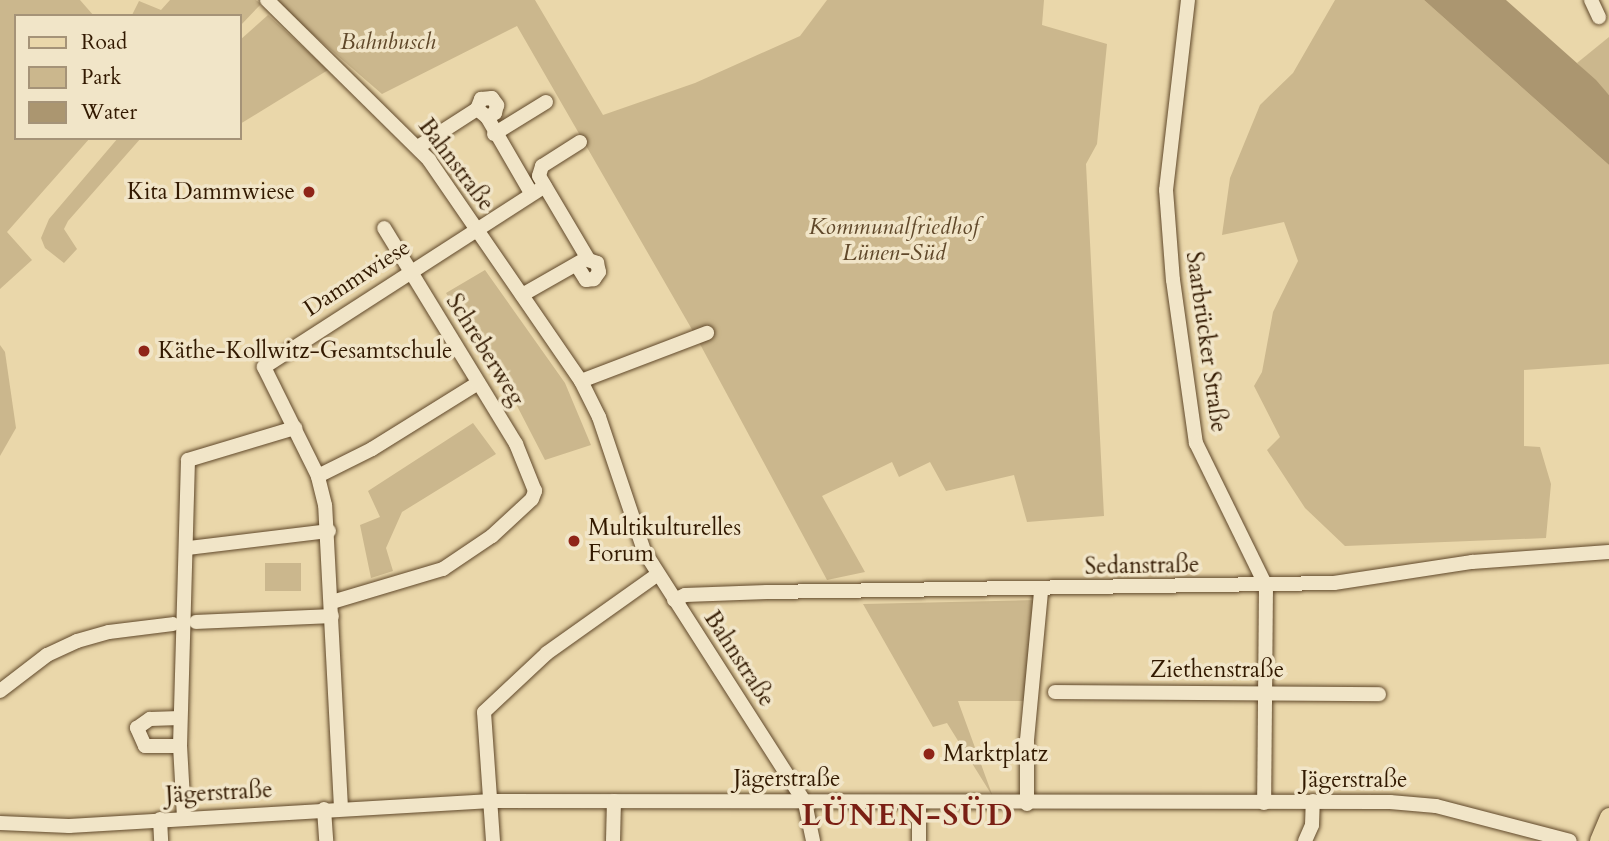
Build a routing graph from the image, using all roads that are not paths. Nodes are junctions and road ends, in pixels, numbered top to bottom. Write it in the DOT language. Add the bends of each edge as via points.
graph roads {
  1 [pos="267,0"];
  2 [pos="1188,0"];
  3 [pos="1591,0"];
  4 [pos="1599,17"];
  5 [pos="546,102"];
  6 [pos="494,134"];
  7 [pos="580,142"];
  8 [pos="418,147"];
  9 [pos="545,186"];
  10 [pos="531,193"];
  11 [pos="476,227"];
  12 [pos="384,228"];
  13 [pos="410,271"];
  14 [pos="522,295"];
  15 [pos="707,333"];
  16 [pos="580,381"];
  17 [pos="478,383"];
  18 [pos="295,428"];
  19 [pos="318,476"];
  20 [pos="328,531"];
  21 [pos="188,548"];
  22 [pos="1609,552"];
  23 [pos="658,574"];
  24 [pos="1266,586"];
  25 [pos="1041,591"];
  26 [pos="674,600"];
  27 [pos="332,609"];
  28 [pos="196,622"];
  29 [pos="173,624"];
  30 [pos="0,691"];
  31 [pos="1055,692"];
  32 [pos="1267,694"];
  33 [pos="1379,694"];
  34 [pos="180,718"];
  35 [pos="180,746"];
  36 [pos="491,801"];
  37 [pos="1313,801"];
  38 [pos="614,802"];
  39 [pos="805,803"];
  40 [pos="919,803"];
  41 [pos="1265,803"];
  42 [pos="1027,804"];
  43 [pos="341,808"];
  44 [pos="324,809"];
  45 [pos="184,817"];
  46 [pos="1609,817"];
  47 [pos="160,819"];
  48 [pos="0,823"];
  49 [pos="161,841"];
  50 [pos="326,841"];
  51 [pos="493,841"];
  52 [pos="613,841"];
  53 [pos="813,841"];
  54 [pos="919,841"];
  55 [pos="1305,841"];
  56 [pos="1570,841"];
  57 [pos="1599,841"];
  1 -- 8 [label="street, Bahnstraße"];
  2 -- 24 [label="street, Saarbrücker Straße" via="1166,190 1190,418 1196,443"];
  3 -- 4 [label="street"];
  5 -- 6 [label="street"];
  6 -- 8 [label="street" via="482,113"];
  6 -- 10 [label="street"];
  7 -- 9 [label="street" via="542,166 539,176"];
  8 -- 11 [label="street, Bahnstraße"];
  9 -- 10 [label="street, Dammwiese"];
  9 -- 14 [label="street" via="583,263"];
  10 -- 11 [label="street, Dammwiese"];
  11 -- 13 [label="street, Dammwiese"];
  11 -- 14 [label="street, Bahnstraße"];
  12 -- 13 [label="street, Schreberweg"];
  13 -- 17 [label="street, Schreberweg"];
  13 -- 18 [label="street, Dammwiese" via="264,367"];
  14 -- 16 [label="street, Bahnstraße"];
  15 -- 16 [label="street"];
  16 -- 23 [label="street, Bahnstraße" via="599,417 639,542"];
  17 -- 19 [label="street" via="372,449"];
  17 -- 27 [label="street, Schreberweg" via="516,444 535,491 532,499 492,536 443,569"];
  18 -- 19 [label="street"];
  18 -- 21 [label="street" via="188,460"];
  19 -- 20 [label="street"];
  20 -- 21 [label="street"];
  20 -- 27 [label="street"];
  21 -- 34 [label="street" via="183,576"];
  22 -- 24 [label="street, Sedanstraße" via="1472,562 1334,583"];
  23 -- 26 [label="street, Bahnstraße"];
  23 -- 36 [label="street" via="547,653 484,712 486,791"];
  24 -- 25 [label="street, Sedanstraße"];
  24 -- 32 [label="street, Saarbrücker Straße"];
  25 -- 26 [label="street, Sedanstraße" via="767,592 691,595"];
  25 -- 42 [label="street" via="1027,740"];
  26 -- 39 [label="street, Bahnstraße"];
  27 -- 28 [label="street"];
  27 -- 43 [label="street"];
  29 -- 30 [label="street" via="78,641 47,655"];
  31 -- 32 [label="street, Ziethenstraße"];
  32 -- 33 [label="street, Ziethenstraße"];
  32 -- 41 [label="street, Saarbrücker Straße"];
  34 -- 35 [label="street"];
  34 -- 35 [label="street" via="150,719 137,728 145,747"];
  35 -- 45 [label="street"];
  36 -- 38 [label="street, Jägerstraße"];
  36 -- 43 [label="street, Jägerstraße"];
  36 -- 51 [label="street"];
  37 -- 41 [label="street, Jägerstraße"];
  37 -- 55 [label="street" via="1312,825"];
  37 -- 56 [label="street, Jägerstraße" via="1423,803"];
  38 -- 39 [label="street, Jägerstraße"];
  38 -- 52 [label="street"];
  39 -- 40 [label="street, Jägerstraße"];
  39 -- 53 [label="street"];
  40 -- 42 [label="street, Jägerstraße"];
  40 -- 54 [label="street"];
  41 -- 42 [label="street, Jägerstraße"];
  43 -- 44 [label="street, Jägerstraße"];
  44 -- 45 [label="street, Jägerstraße"];
  44 -- 50 [label="street"];
  45 -- 47 [label="street, Jägerstraße"];
  46 -- 57 [label="main road"];
  47 -- 48 [label="street, Jägerstraße" via="69,826"];
  47 -- 49 [label="street"];
}
